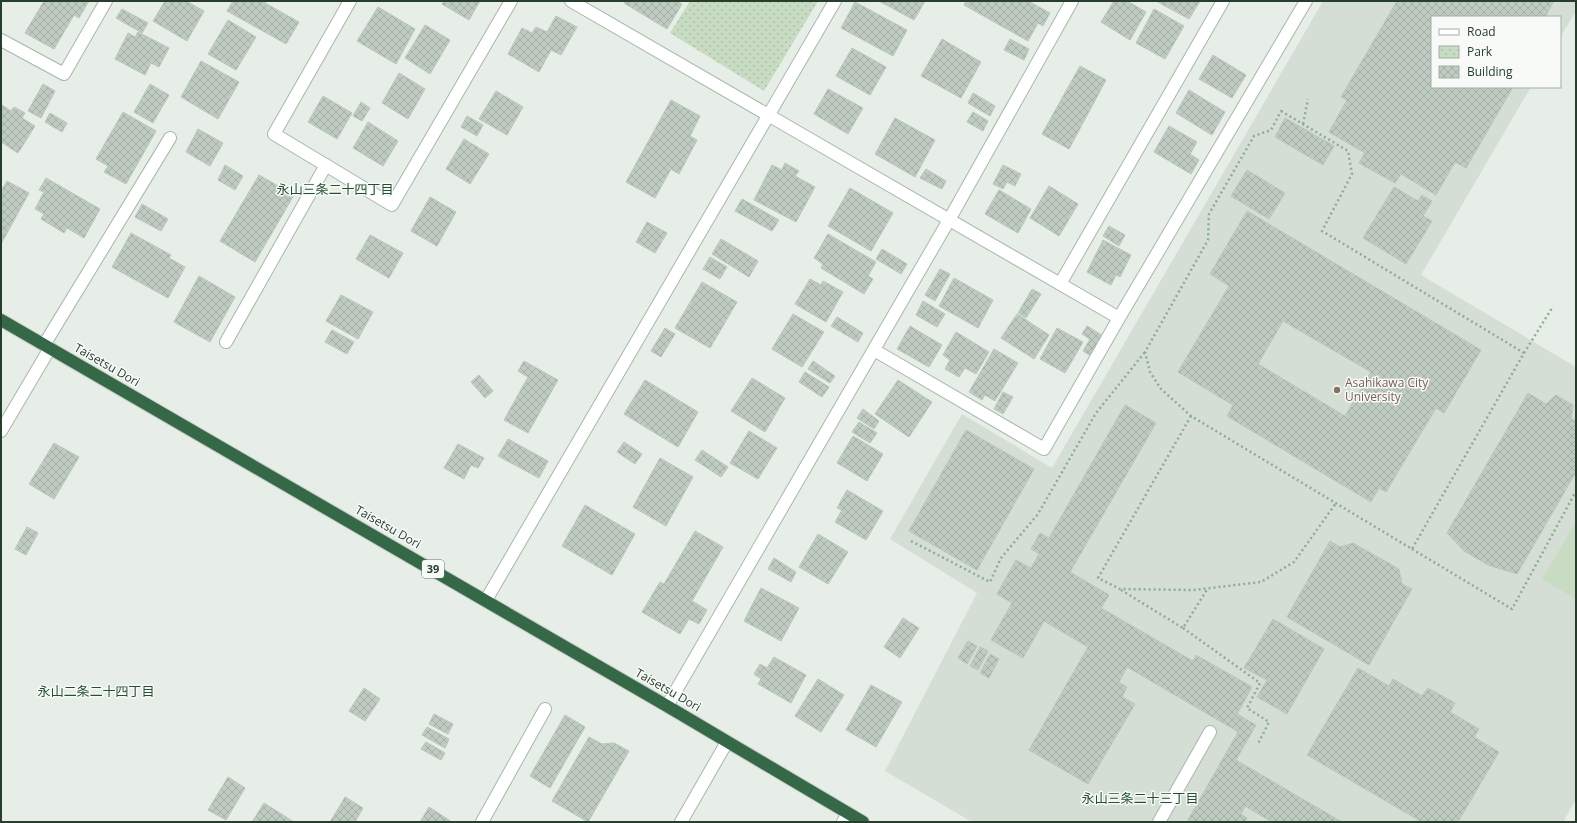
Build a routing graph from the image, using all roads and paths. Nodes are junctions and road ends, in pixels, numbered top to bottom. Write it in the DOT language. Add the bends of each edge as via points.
graph roads {
  1 [pos="106,1"];
  2 [pos="350,1"];
  3 [pos="511,1"];
  4 [pos="571,1"];
  5 [pos="835,1"];
  6 [pos="1072,1"];
  7 [pos="1223,1"];
  8 [pos="1306,1"];
  9 [pos="589,5"];
  10 [pos="1,40"];
  11 [pos="1308,99"];
  12 [pos="769,114"];
  13 [pos="1304,124"];
  14 [pos="170,138"];
  15 [pos="326,165"];
  16 [pos="949,220"];
  17 [pos="1060,284"];
  18 [pos="1552,308"];
  19 [pos="1119,318"];
  20 [pos="1,320"];
  21 [pos="226,342"];
  22 [pos="47,346"];
  23 [pos="874,350"];
  24 [pos="1145,352"];
  25 [pos="1524,353"];
  26 [pos="1191,416"];
  27 [pos="1,431"];
  28 [pos="1576,491"];
  29 [pos="1336,503"];
  30 [pos="911,541"];
  31 [pos="1412,549"];
  32 [pos="1208,588"];
  33 [pos="1120,589"];
  34 [pos="486,600"];
  35 [pos="1183,628"];
  36 [pos="668,706"];
  37 [pos="545,709"];
  38 [pos="1210,732"];
  39 [pos="728,742"];
  40 [pos="1258,744"];
  41 [pos="846,818"];
  42 [pos="482,822"];
  43 [pos="680,822"];
  44 [pos="863,822"];
  45 [pos="1159,822"];
  1 -- 10 [label="street" via="64,74"];
  2 -- 15 [label="street" via="274,134"];
  3 -- 15 [label="street" via="392,205"];
  4 -- 9 [label="street"];
  5 -- 12 [label="street"];
  6 -- 16 [label="street"];
  7 -- 17 [label="street"];
  8 -- 19 [label="street"];
  9 -- 12 [label="street"];
  11 -- 13 [label="path"];
  12 -- 16 [label="street"];
  12 -- 34 [label="street"];
  13 -- 24 [label="path" via="1281,111 1271,130 1254,136 1209,214 1208,240"];
  13 -- 25 [label="path" via="1348,151 1352,174 1322,231"];
  14 -- 22 [label="street"];
  15 -- 21 [label="street"];
  16 -- 17 [label="street"];
  16 -- 23 [label="street"];
  17 -- 19 [label="street"];
  18 -- 25 [label="path"];
  19 -- 23 [label="street" via="1044,449"];
  20 -- 22 [label="highway, Taisetsu Dori / 39"];
  22 -- 27 [label="street"];
  22 -- 34 [label="highway, Taisetsu Dori / 39"];
  23 -- 36 [label="street"];
  24 -- 26 [label="path" via="1150,372 1161,389"];
  24 -- 30 [label="path" via="1096,413 1038,514 1001,558 990,582"];
  25 -- 31 [label="path"];
  26 -- 29 [label="path"];
  26 -- 33 [label="path" via="1098,578"];
  28 -- 31 [label="path" via="1512,609"];
  29 -- 31 [label="path"];
  29 -- 32 [label="path" via="1294,562 1261,582"];
  32 -- 33 [label="path"];
  32 -- 35 [label="path"];
  33 -- 35 [label="path"];
  34 -- 36 [label="highway, Taisetsu Dori / 39"];
  35 -- 40 [label="path" via="1260,683 1247,708 1269,722"];
  36 -- 39 [label="highway, Taisetsu Dori / 39"];
  37 -- 42 [label="street"];
  38 -- 45 [label="street"];
  39 -- 41 [label="highway, Taisetsu Dori / 39"];
  39 -- 43 [label="street"];
  41 -- 44 [label="highway, Taisetsu Dori / 39"];
}
